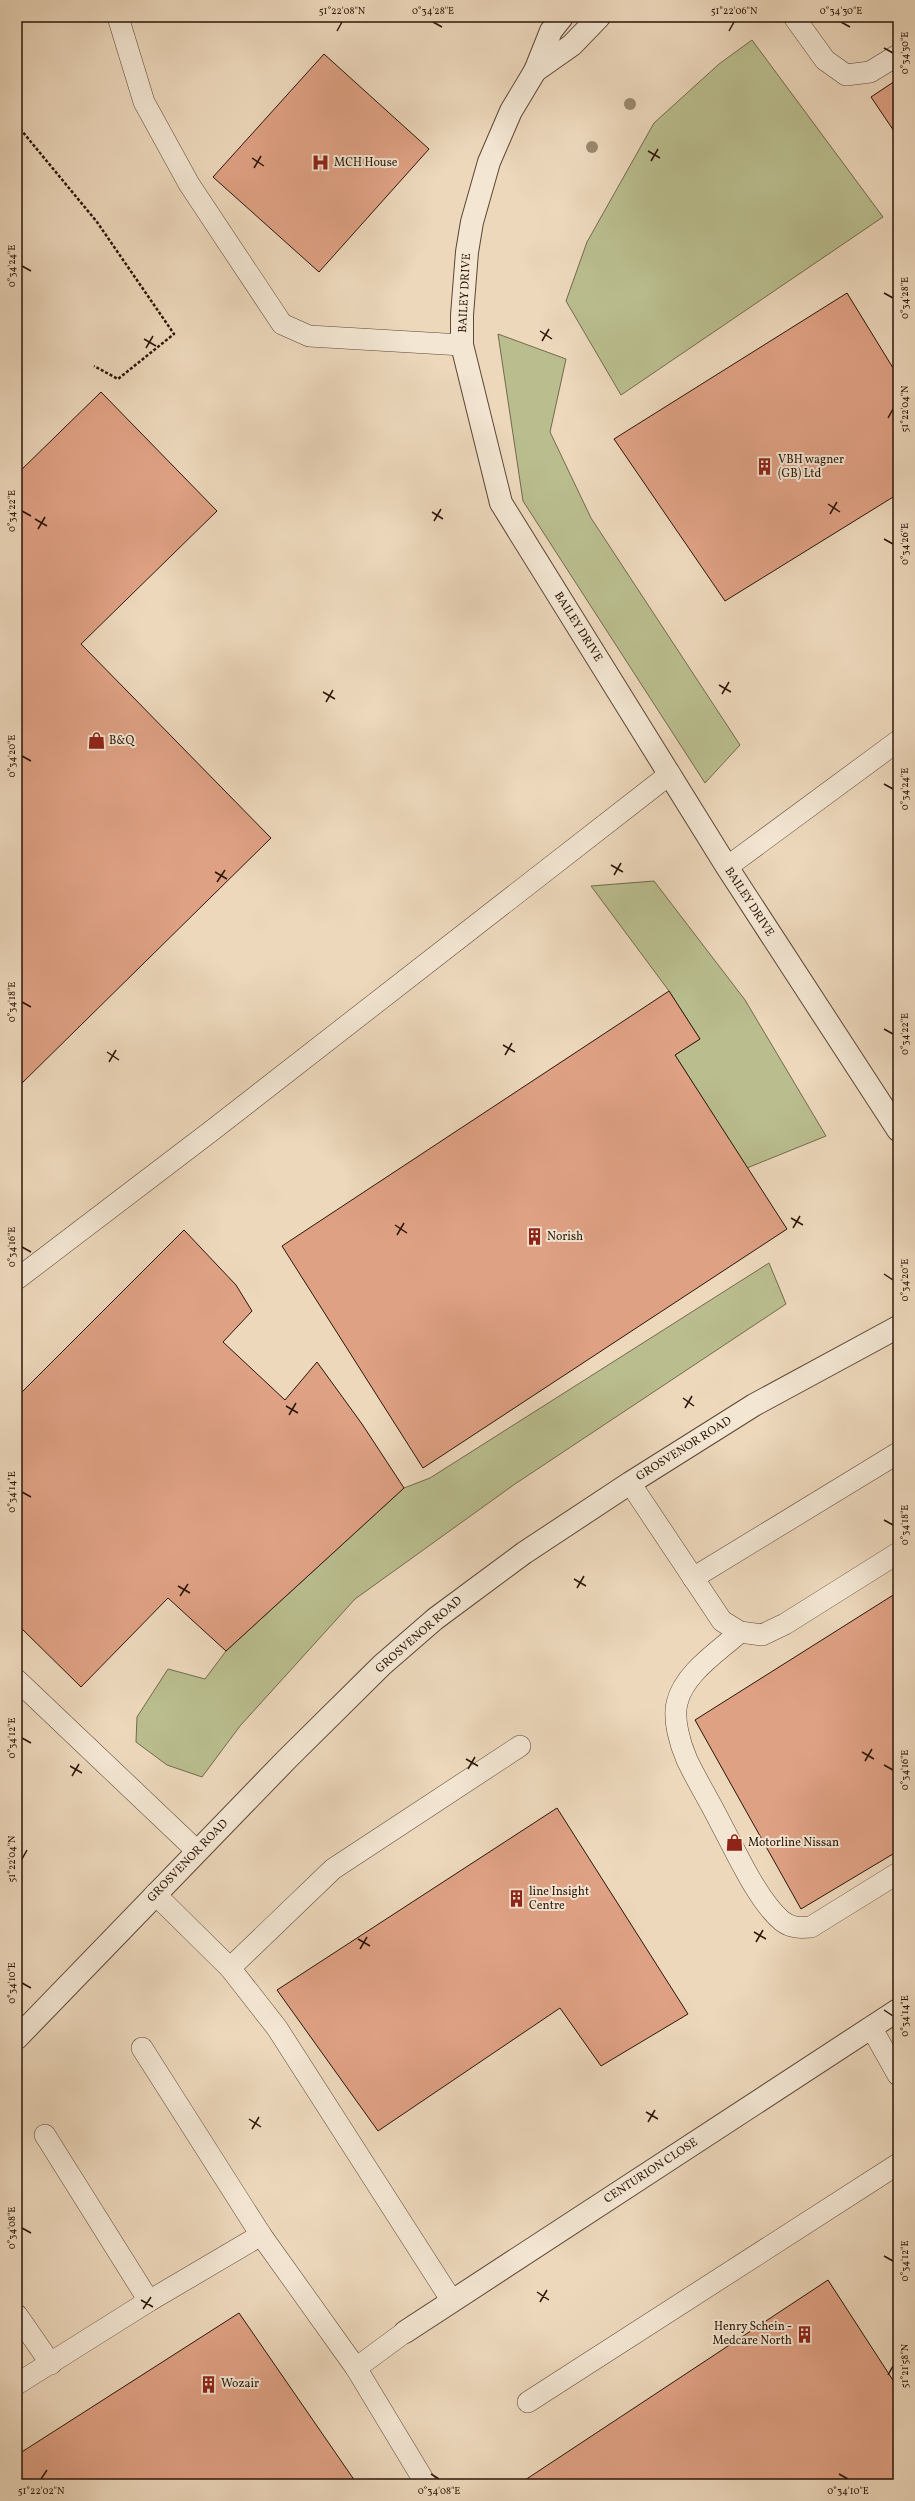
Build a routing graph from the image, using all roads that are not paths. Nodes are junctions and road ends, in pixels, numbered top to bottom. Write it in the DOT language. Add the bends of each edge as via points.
graph roads {
  1 [pos="118,17"];
  2 [pos="562,17"];
  3 [pos="599,17"];
  4 [pos="794,17"];
  5 [pos="898,55"];
  6 [pos="535,71"];
  7 [pos="462,345"];
  8 [pos="898,741"];
  9 [pos="670,774"];
  10 [pos="727,867"];
  11 [pos="898,1130"];
  12 [pos="17,1278"];
  13 [pos="898,1327"];
  14 [pos="898,1453"];
  15 [pos="630,1483"];
  16 [pos="898,1553"];
  17 [pos="693,1578"];
  18 [pos="740,1632"];
  19 [pos="17,1680"];
  20 [pos="520,1746"];
  21 [pos="197,1851"];
  22 [pos="898,1873"];
  23 [pos="155,1894"];
  24 [pos="230,1968"];
  25 [pos="898,2010"];
  26 [pos="871,2027"];
  27 [pos="17,2038"];
  28 [pos="142,2048"];
  29 [pos="898,2075"];
  30 [pos="44,2135"];
  31 [pos="898,2164"];
  32 [pos="261,2235"];
  33 [pos="149,2301"];
  34 [pos="452,2301"];
  35 [pos="17,2315"];
  36 [pos="405,2332"];
  37 [pos="51,2364"];
  38 [pos="356,2368"];
  39 [pos="17,2384"];
  40 [pos="528,2402"];
  41 [pos="426,2484"];
  1 -- 7 [label="lane" via="144,102 189,184 282,324 309,336"];
  2 -- 6 [label="street, BAILEY DRIVE" via="551,31"];
  3 -- 6 [label="street, BAILEY DRIVE" via="572,45"];
  4 -- 5 [label="lane" via="825,60 846,75 870,72"];
  6 -- 7 [label="street, BAILEY DRIVE" via="500,135 480,189 467,252"];
  7 -- 9 [label="street, BAILEY DRIVE" via="502,503"];
  8 -- 10 [label="lane"];
  9 -- 10 [label="street, BAILEY DRIVE"];
  9 -- 12 [label="lane" via="210,1132"];
  10 -- 11 [label="street, BAILEY DRIVE"];
  13 -- 15 [label="street, GROSVENOR ROAD" via="754,1405"];
  14 -- 17 [label="lane"];
  15 -- 17 [label="lane"];
  15 -- 21 [label="street, GROSVENOR ROAD" via="488,1579 407,1643 292,1753"];
  16 -- 18 [label="lane" via="785,1624 762,1635"];
  17 -- 18 [label="lane" via="722,1621"];
  18 -- 22 [label="lane" via="694,1673 683,1688 676,1704 677,1720 687,1759 769,1908 795,1928 811,1927"];
  19 -- 21 [label="lane"];
  20 -- 24 [label="lane" via="333,1869"];
  21 -- 23 [label="street, GROSVENOR ROAD"];
  23 -- 24 [label="lane"];
  23 -- 27 [label="street, GROSVENOR ROAD"];
  24 -- 34 [label="lane" via="277,2028"];
  25 -- 26 [label="street, CENTURION CLOSE"];
  26 -- 29 [label="lane"];
  26 -- 34 [label="street, CENTURION CLOSE"];
  28 -- 32 [label="lane"];
  30 -- 33 [label="lane"];
  31 -- 40 [label="lane"];
  32 -- 33 [label="lane"];
  32 -- 38 [label="lane"];
  33 -- 37 [label="lane"];
  34 -- 36 [label="street, CENTURION CLOSE"];
  35 -- 37 [label="lane"];
  36 -- 38 [label="lane"];
  37 -- 39 [label="lane"];
  38 -- 41 [label="lane"];
}
